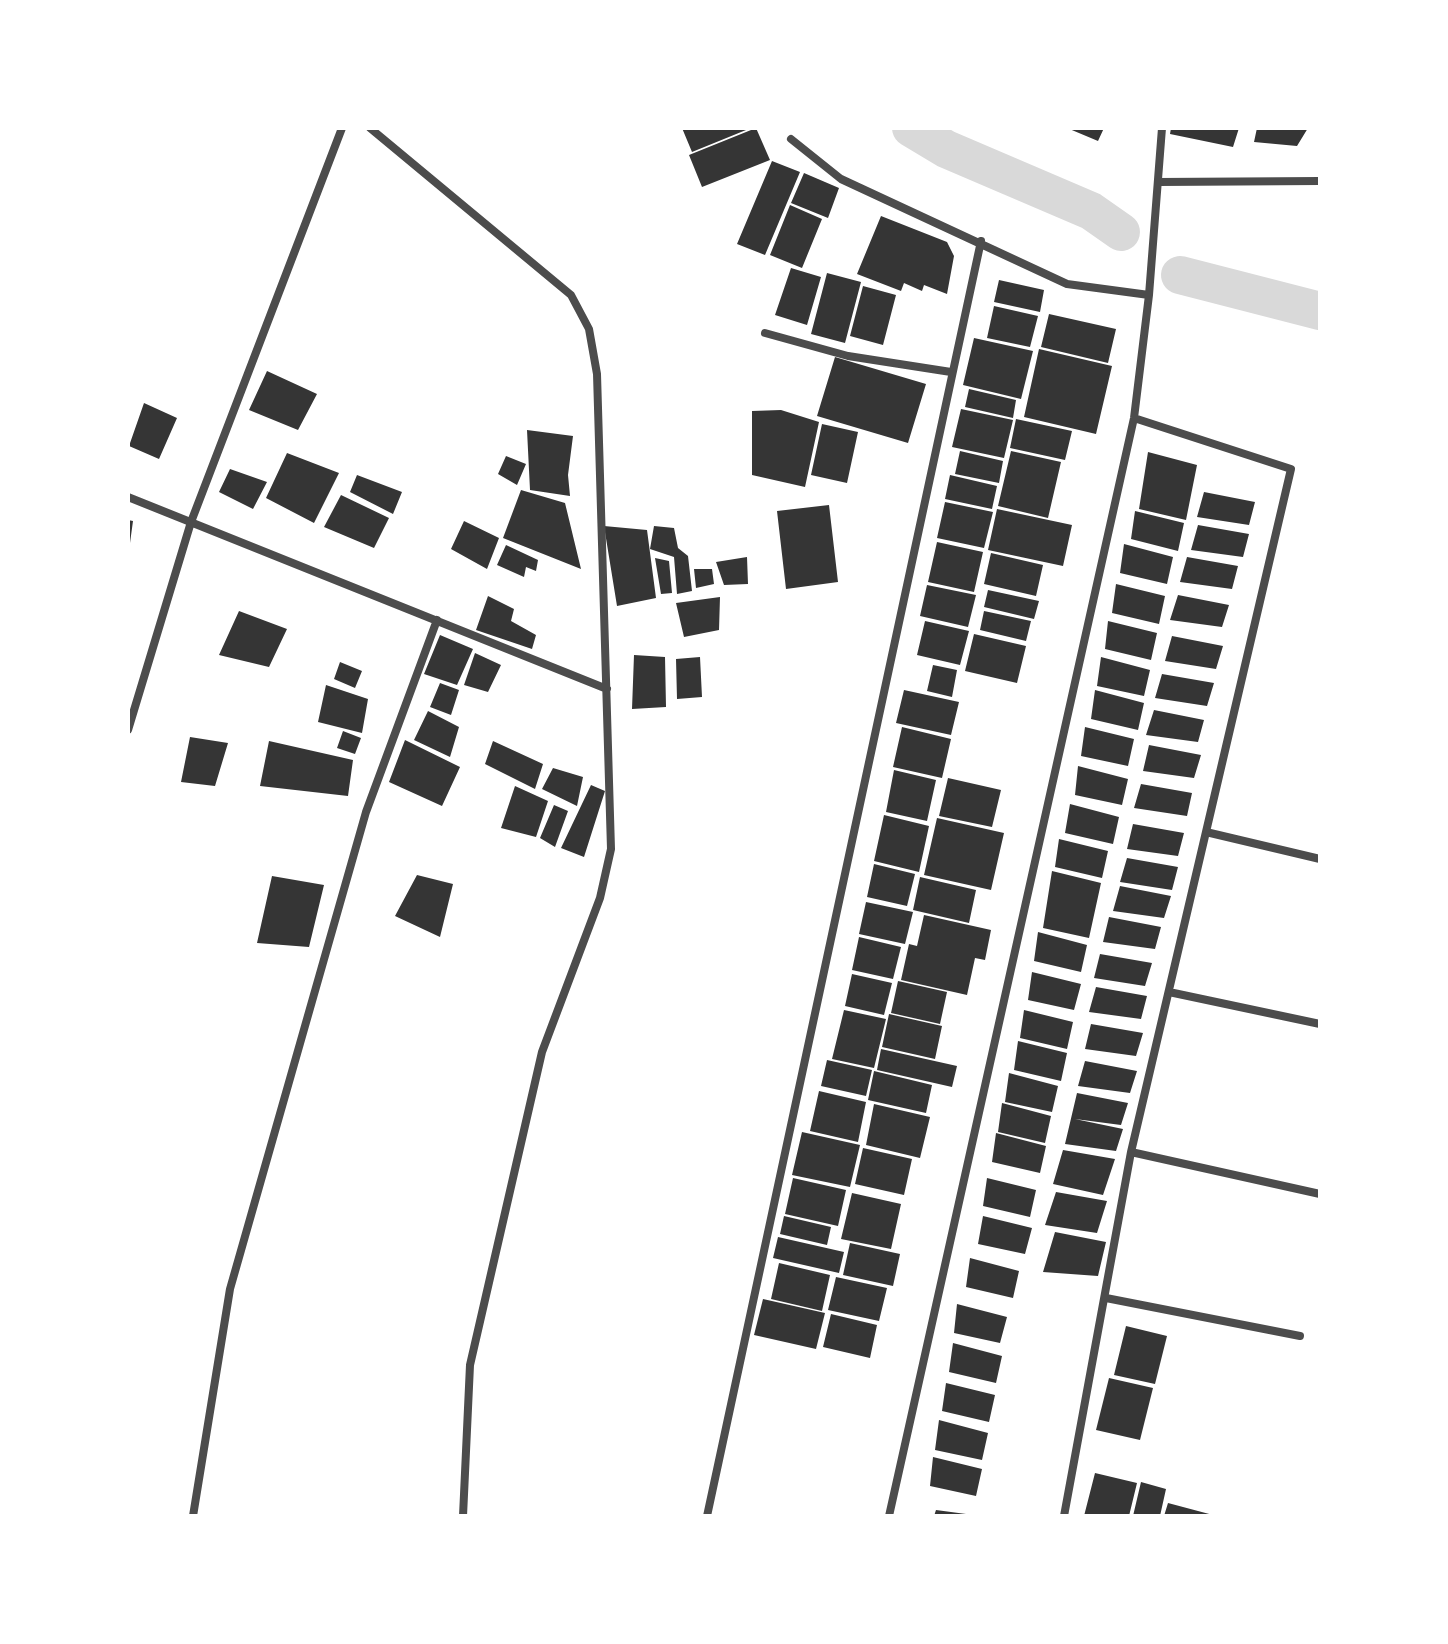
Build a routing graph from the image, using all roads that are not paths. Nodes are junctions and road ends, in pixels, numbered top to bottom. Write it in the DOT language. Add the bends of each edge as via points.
graph roads {
  1 [pos="342,128"];
  2 [pos="370,128"];
  3 [pos="1162,128"];
  4 [pos="791,139"];
  5 [pos="1320,181"];
  6 [pos="1158,182"];
  7 [pos="981,241"];
  8 [pos="1149,295"];
  9 [pos="765,333"];
  10 [pos="951,372"];
  11 [pos="1134,418"];
  12 [pos="128,497"];
  13 [pos="191,522"];
  14 [pos="437,620"];
  15 [pos="607,689"];
  16 [pos="128,730"];
  17 [pos="1206,832"];
  18 [pos="1320,859"];
  19 [pos="1169,992"];
  20 [pos="1320,1024"];
  21 [pos="1131,1152"];
  22 [pos="1320,1194"];
  23 [pos="1106,1298"];
  24 [pos="1300,1336"];
  25 [pos="193,1516"];
  26 [pos="463,1516"];
  27 [pos="707,1516"];
  28 [pos="889,1516"];
  29 [pos="1064,1516"];
  1 -- 13 [label="street"];
  2 -- 15 [label="street" via="571,295 589,329 597,374"];
  3 -- 6 [label="street"];
  4 -- 7 [label="street" via="841,179"];
  5 -- 6 [label="street"];
  6 -- 8 [label="street"];
  7 -- 8 [label="street" via="1067,284"];
  7 -- 10 [label="street"];
  8 -- 11 [label="street"];
  9 -- 10 [label="street" via="848,356"];
  10 -- 27 [label="street"];
  11 -- 17 [label="street" via="1291,469"];
  11 -- 28 [label="street"];
  12 -- 13 [label="street"];
  13 -- 14 [label="street"];
  13 -- 16 [label="street"];
  14 -- 15 [label="street"];
  14 -- 25 [label="street" via="366,812 230,1289"];
  15 -- 26 [label="street" via="611,849 600,898 542,1052 470,1365"];
  17 -- 18 [label="street"];
  17 -- 19 [label="street"];
  19 -- 20 [label="street"];
  19 -- 21 [label="street"];
  21 -- 22 [label="street"];
  21 -- 23 [label="street"];
  23 -- 24 [label="street"];
  23 -- 29 [label="street"];
}
